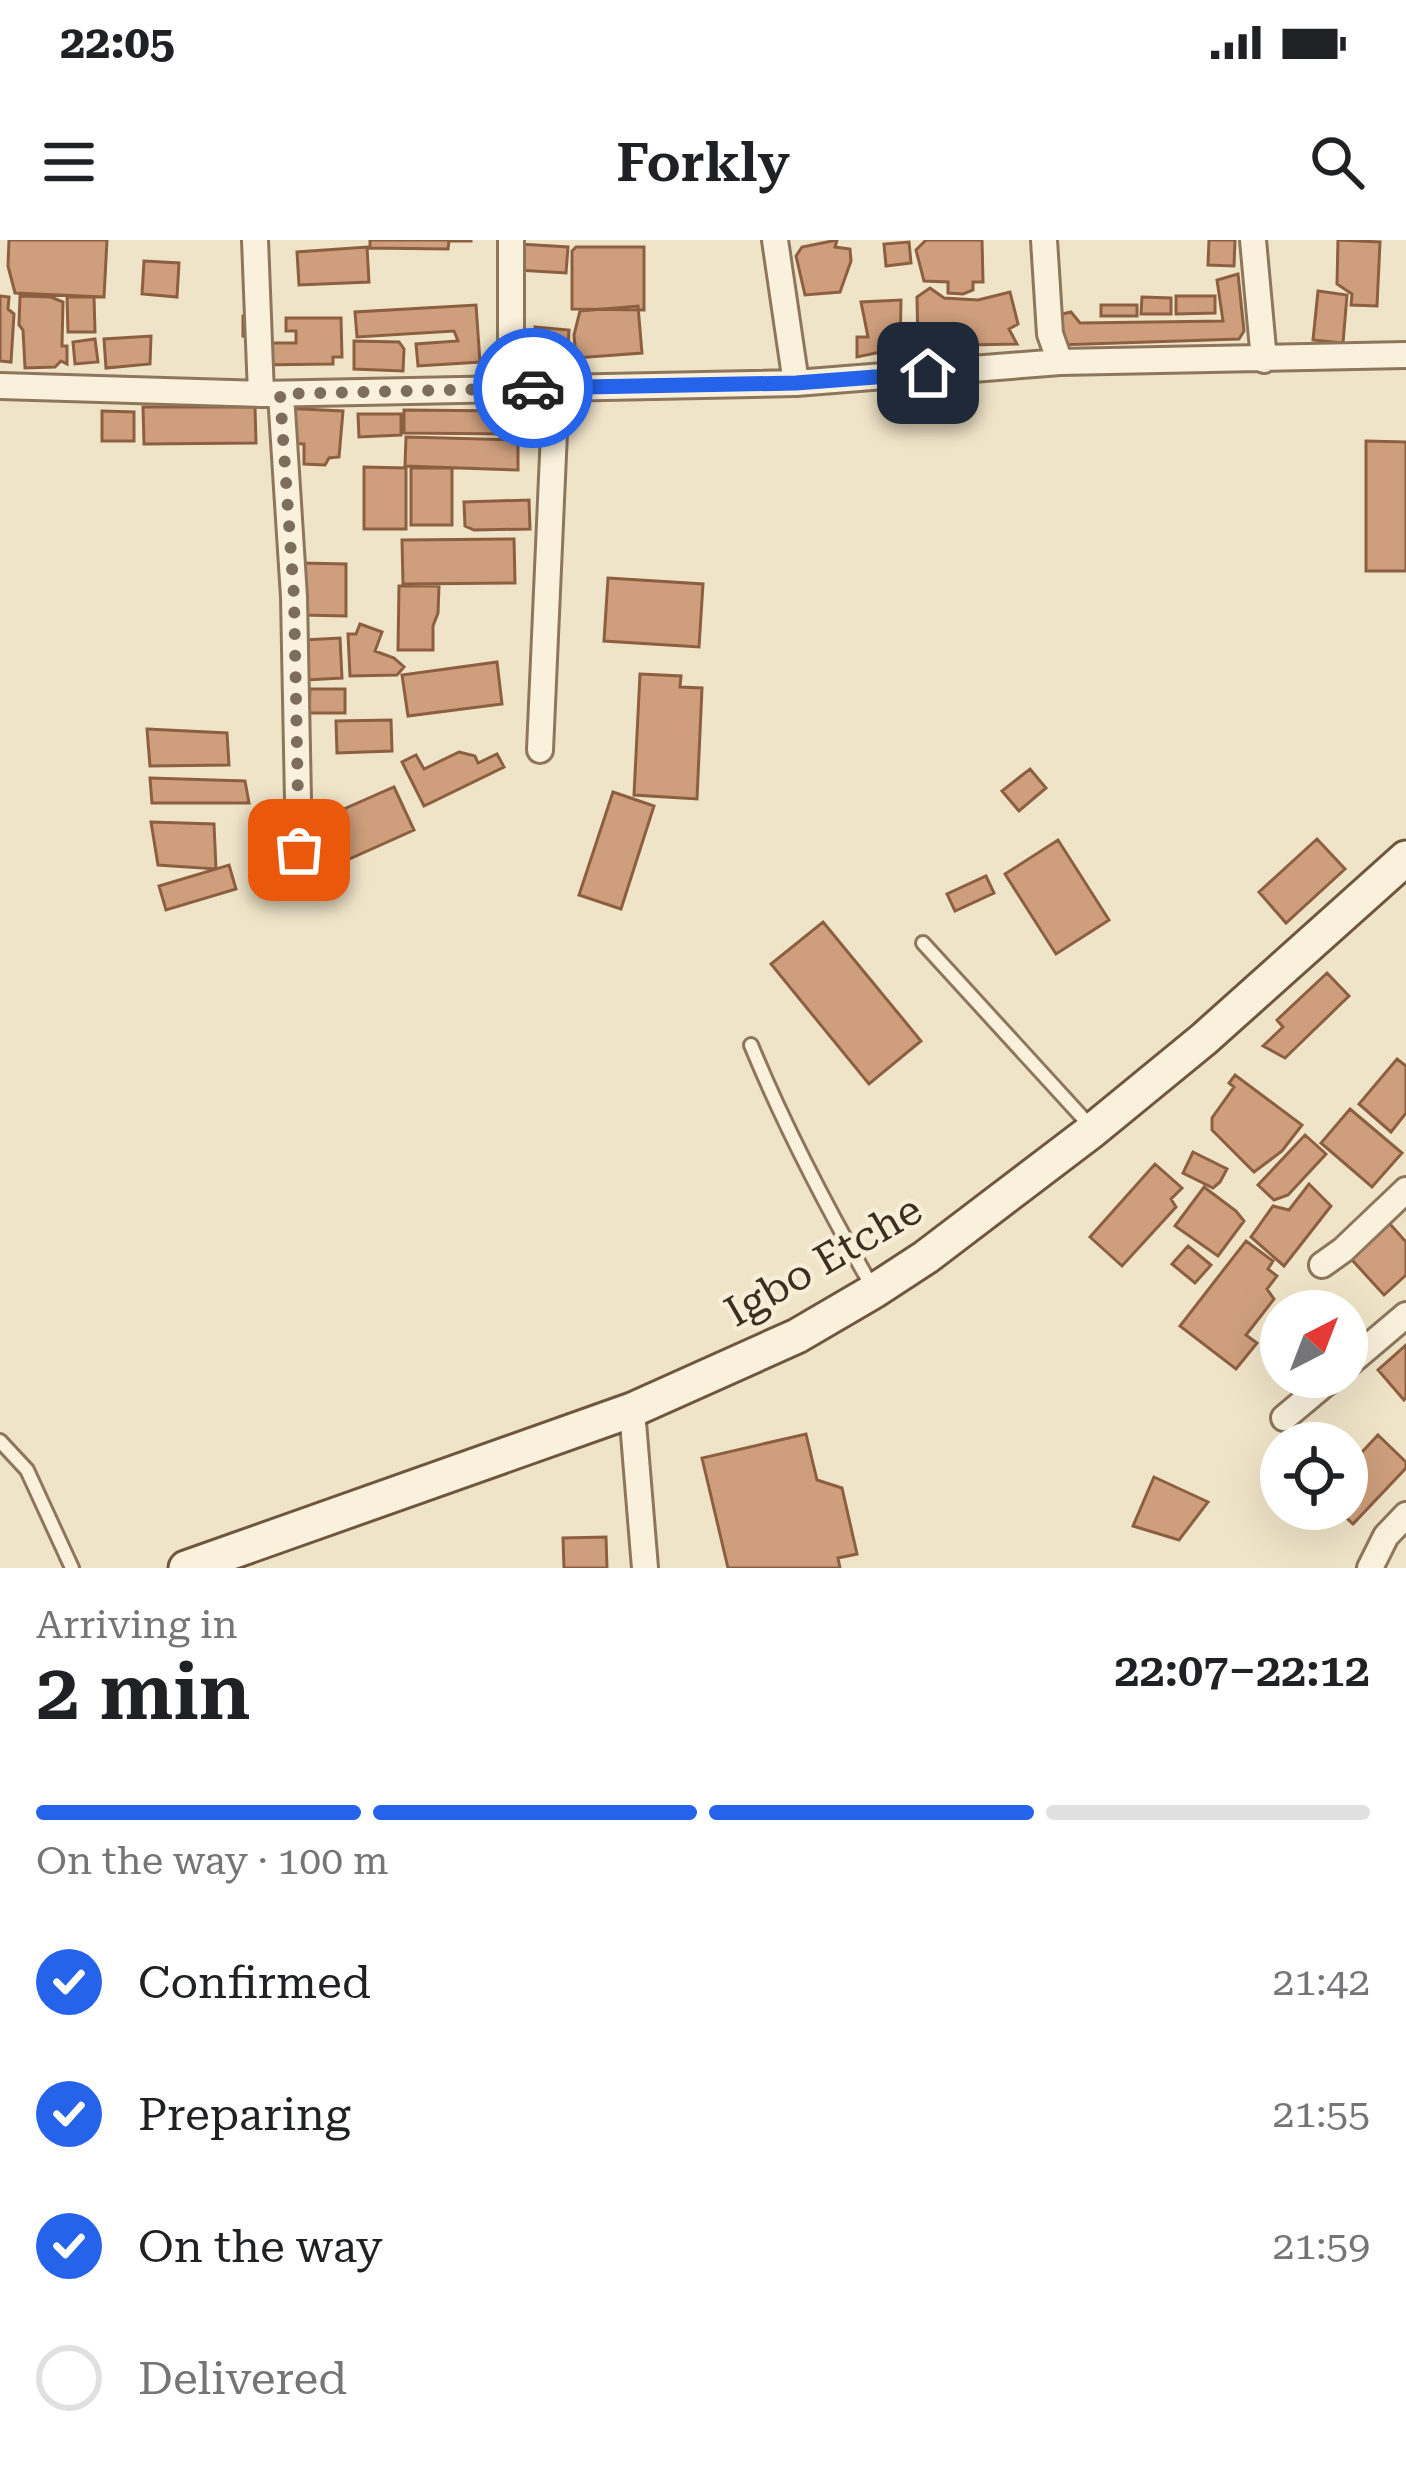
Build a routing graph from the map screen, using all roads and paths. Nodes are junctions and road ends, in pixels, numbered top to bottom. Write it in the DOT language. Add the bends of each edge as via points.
graph roads {
  1 [pos="255,240"];
  2 [pos="511,240"];
  3 [pos="775,240"];
  4 [pos="1044,240"];
  5 [pos="1252,240"];
  6 [pos="1406,355"];
  7 [pos="1264,360"];
  8 [pos="1060,362"];
  9 [pos="796,383"];
  10 [pos="0,386"];
  11 [pos="556,387"];
  12 [pos="511,388"];
  13 [pos="271,394"];
  14 [pos="540,750"];
  15 [pos="299,850"];
  16 [pos="1406,857"];
  17 [pos="922,943"];
  18 [pos="752,1045"];
  19 [pos="1094,1130"];
  20 [pos="1406,1190"];
  21 [pos="1322,1264"];
  22 [pos="874,1291"];
  23 [pos="1406,1316"];
  24 [pos="1368,1348"];
  25 [pos="1308,1398"];
  26 [pos="632,1410"];
  27 [pos="1284,1418"];
  28 [pos="0,1441"];
  29 [pos="1406,1515"];
  30 [pos="72,1568"];
  31 [pos="186,1568"];
  32 [pos="645,1568"];
  33 [pos="1370,1568"];
  1 -- 13 [label="street"];
  2 -- 12 [label="street"];
  3 -- 9 [label="street"];
  4 -- 8 [label="street" via="1050,334"];
  5 -- 7 [label="street"];
  6 -- 7 [label="street"];
  7 -- 8 [label="street"];
  8 -- 9 [label="street"];
  9 -- 11 [label="street"];
  10 -- 13 [label="street"];
  11 -- 12 [label="street"];
  11 -- 14 [label="street"];
  12 -- 13 [label="street"];
  13 -- 15 [label="street" via="294,597"];
  16 -- 19 [label="street, Igbo Etche"];
  17 -- 19 [label="lane"];
  18 -- 22 [label="lane"];
  19 -- 22 [label="street, Igbo Etche"];
  20 -- 21 [label="street"];
  22 -- 26 [label="street, Igbo Etche" via="797,1336"];
  23 -- 24 [label="street"];
  25 -- 27 [label="street"];
  26 -- 31 [label="street, Igbo Etche"];
  26 -- 32 [label="street"];
  28 -- 30 [label="lane" via="28,1471"];
  29 -- 33 [label="street"];
}
